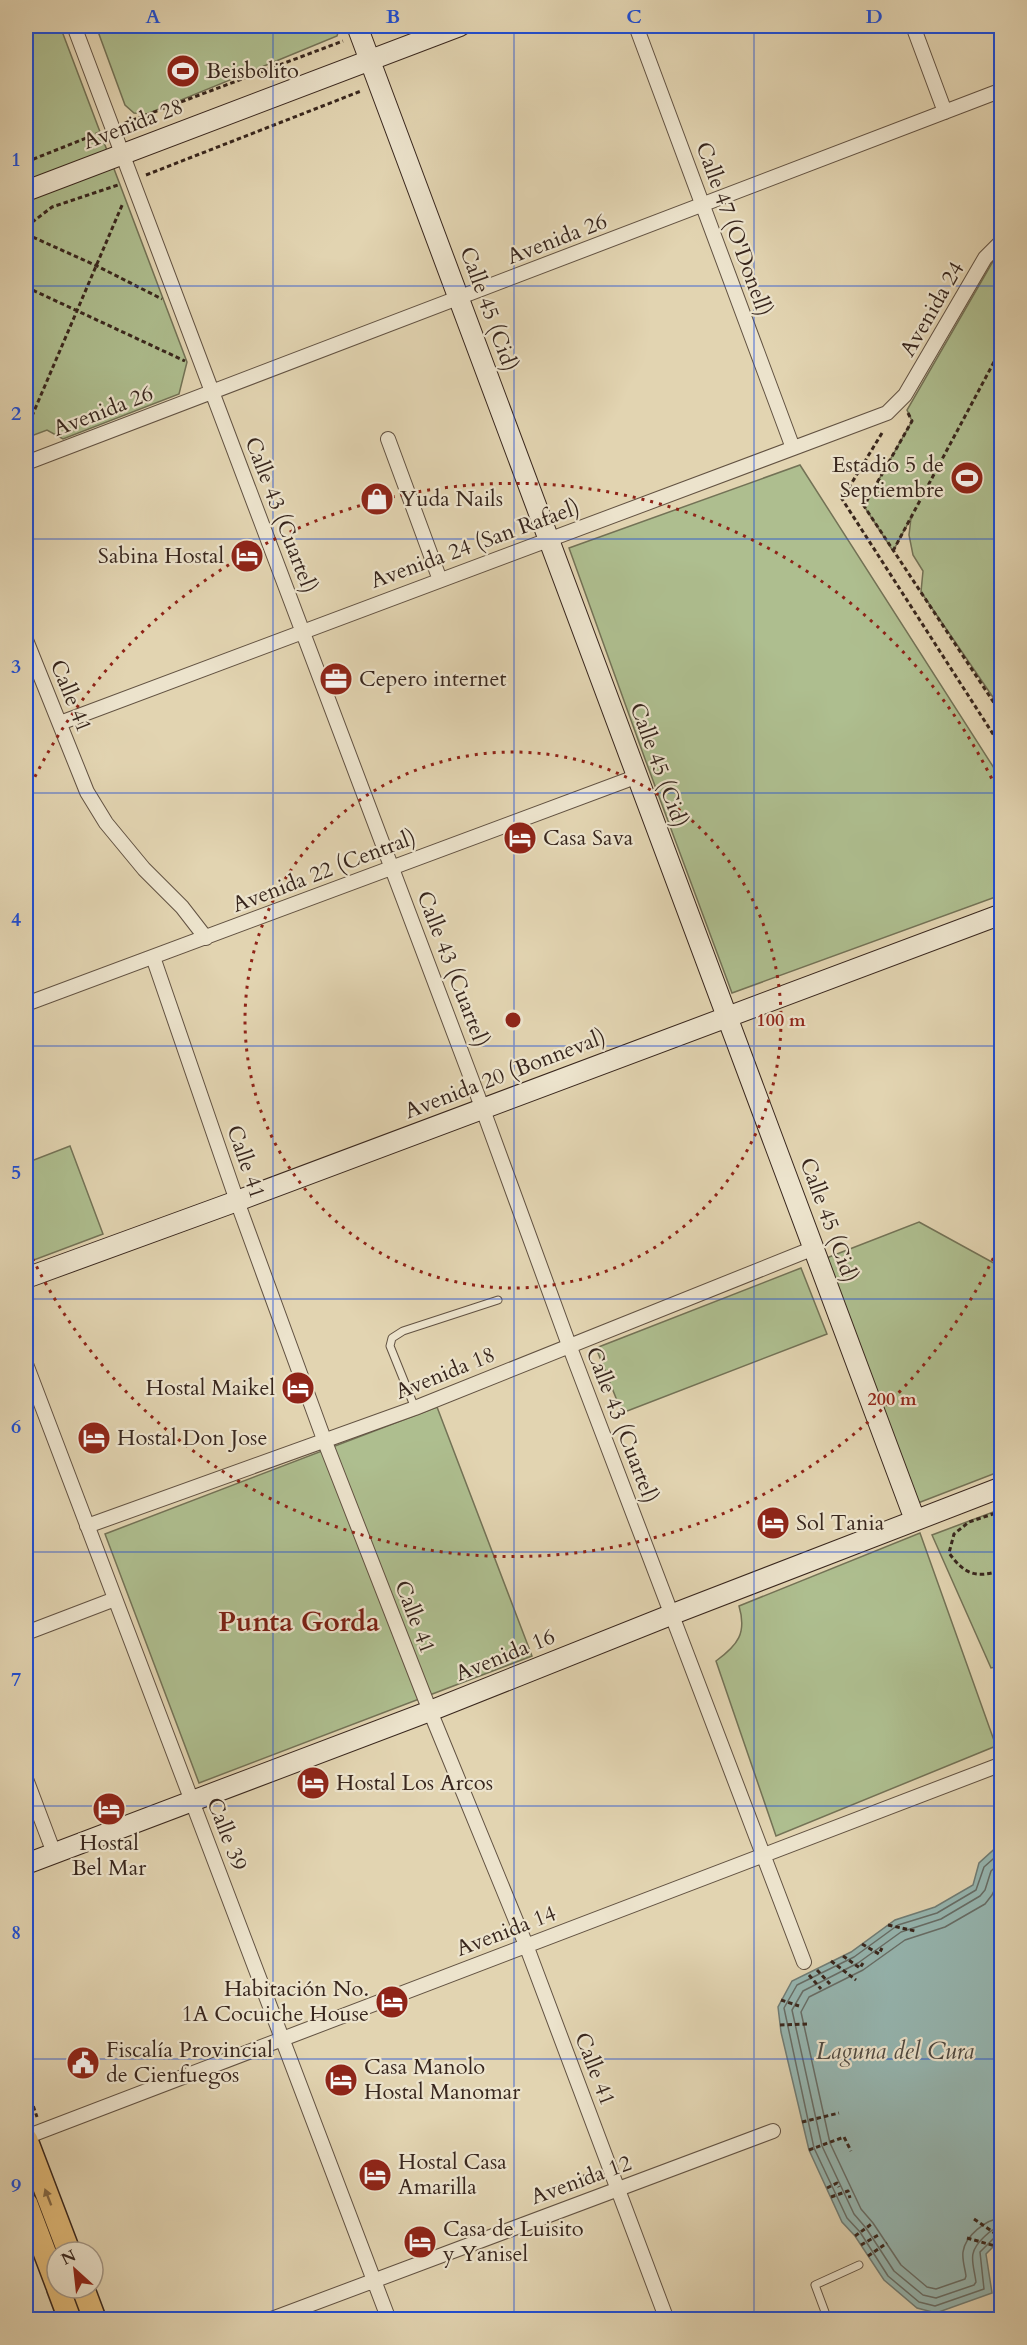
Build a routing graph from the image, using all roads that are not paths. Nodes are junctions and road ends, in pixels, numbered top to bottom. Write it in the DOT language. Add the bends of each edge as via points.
graph roads {
  1 [pos="74,26"];
  2 [pos="460,26"];
  3 [pos="636,26"];
  4 [pos="913,26"];
  5 [pos="359,30"];
  6 [pos="370,60"];
  7 [pos="1002,90"];
  8 [pos="945,112"];
  9 [pos="122,153"];
  10 [pos="26,191"];
  11 [pos="703,206"];
  12 [pos="1002,241"];
  13 [pos="459,298"];
  14 [pos="212,392"];
  15 [pos="901,401"];
  16 [pos="388,439"];
  17 [pos="793,448"];
  18 [pos="26,463"];
  19 [pos="549,539"];
  20 [pos="440,580"];
  21 [pos="303,631"];
  22 [pos="26,640"];
  23 [pos="60,723"];
  24 [pos="638,776"];
  25 [pos="392,868"];
  26 [pos="1002,914"];
  27 [pos="206,938"];
  28 [pos="153,957"];
  29 [pos="26,1004"];
  30 [pos="727,1016"];
  31 [pos="482,1107"];
  32 [pos="237,1201"];
  33 [pos="814,1248"];
  34 [pos="26,1278"];
  35 [pos="498,1300"];
  36 [pos="569,1345"];
  37 [pos="26,1364"];
  38 [pos="415,1408"];
  39 [pos="325,1442"];
  40 [pos="1002,1487"];
  41 [pos="915,1520"];
  42 [pos="87,1526"];
  43 [pos="115,1599"];
  44 [pos="673,1614"];
  45 [pos="26,1633"];
  46 [pos="429,1712"];
  47 [pos="1002,1764"];
  48 [pos="26,1779"];
  49 [pos="191,1800"];
  50 [pos="54,1853"];
  51 [pos="764,1855"];
  52 [pos="26,1864"];
  53 [pos="526,1946"];
  54 [pos="809,1968"];
  55 [pos="282,2039"];
  56 [pos="773,2131"];
  57 [pos="26,2138"];
  58 [pos="618,2189"];
  59 [pos="26,2203"];
  60 [pos="64,2240"];
  61 [pos="45,2253"];
  62 [pos="859,2265"];
  63 [pos="374,2280"];
  64 [pos="63,2300"];
  65 [pos="88,2300"];
  66 [pos="1002,2318"];
  67 [pos="70,2319"];
  68 [pos="95,2319"];
  69 [pos="269,2319"];
  70 [pos="389,2319"];
  71 [pos="667,2319"];
  72 [pos="828,2319"];
  73 [pos="996,2319"];
  1 -- 9 [label="street, Calle 43 (Cuartel)"];
  2 -- 6 [label="street, Avenida 28"];
  3 -- 11 [label="street, Calle 47 (O'Donell)"];
  4 -- 8 [label="street"];
  5 -- 6 [label="street, Calle 45 (Cid)"];
  6 -- 9 [label="street, Avenida 28"];
  6 -- 13 [label="street, Calle 45 (Cid)"];
  7 -- 8 [label="street, Avenida 26"];
  8 -- 11 [label="street, Avenida 26"];
  9 -- 10 [label="street, Avenida 28"];
  9 -- 14 [label="street, Calle 43 (Cuartel)"];
  11 -- 13 [label="street, Avenida 26"];
  11 -- 17 [label="street, Calle 47 (O'Donell)"];
  12 -- 15 [label="street, Avenida 24" via="985,258"];
  13 -- 14 [label="street, Avenida 26"];
  13 -- 19 [label="street, Calle 45 (Cid)"];
  14 -- 18 [label="street, Avenida 26"];
  14 -- 21 [label="street, Calle 43 (Cuartel)"];
  15 -- 17 [label="street, Avenida 24 (San Rafael)" via="887,413"];
  16 -- 20 [label="street"];
  17 -- 19 [label="street, Avenida 24 (San Rafael)"];
  19 -- 20 [label="street, Avenida 24 (San Rafael)"];
  19 -- 24 [label="street, Calle 45 (Cid)"];
  20 -- 21 [label="street, Avenida 24 (San Rafael)"];
  21 -- 23 [label="street, Avenida 24 (San Rafael)"];
  21 -- 25 [label="street, Calle 43 (Cuartel)"];
  22 -- 23 [label="street, Calle 41"];
  23 -- 27 [label="street, Calle 41" via="87,792 106,823"];
  24 -- 25 [label="street, Avenida 22 (Central)"];
  24 -- 30 [label="street, Calle 45 (Cid)"];
  25 -- 27 [label="street, Avenida 22 (Central)"];
  25 -- 31 [label="street, Calle 43 (Cuartel)"];
  26 -- 30 [label="street, Avenida 20 (Bonneval)"];
  27 -- 28 [label="street, Avenida 22 (Central)"];
  28 -- 29 [label="street, Avenida 22 (Central)"];
  28 -- 32 [label="street, Calle 41"];
  30 -- 31 [label="street, Avenida 20 (Bonneval)"];
  30 -- 33 [label="street, Calle 45 (Cid)"];
  31 -- 32 [label="street, Avenida 20 (Bonneval)"];
  31 -- 36 [label="street, Calle 43 (Cuartel)"];
  32 -- 34 [label="street, Avenida 20 (Bonneval)"];
  32 -- 39 [label="street, Calle 41"];
  33 -- 36 [label="street, Avenida 18"];
  33 -- 41 [label="street, Calle 45 (Cid)"];
  35 -- 38 [label="lane" via="392,1338 390,1346"];
  36 -- 38 [label="street, Avenida 18"];
  36 -- 44 [label="street, Calle 43 (Cuartel)"];
  37 -- 42 [label="street, Calle 39"];
  38 -- 39 [label="street, Avenida 18"];
  39 -- 42 [label="street, Avenida 18"];
  39 -- 46 [label="street, Calle 41"];
  40 -- 41 [label="street, Avenida 16"];
  41 -- 44 [label="street, Avenida 16"];
  42 -- 43 [label="street, Calle 39"];
  43 -- 45 [label="street"];
  43 -- 49 [label="street, Calle 39"];
  44 -- 46 [label="street, Avenida 16"];
  44 -- 51 [label="street, Calle 43 (Cuartel)"];
  46 -- 49 [label="street, Avenida 16"];
  46 -- 53 [label="street, Calle 41"];
  47 -- 51 [label="street, Avenida 14"];
  48 -- 50 [label="street"];
  49 -- 50 [label="street, Avenida 16"];
  49 -- 55 [label="street, Calle 39"];
  50 -- 52 [label="street, Avenida 16"];
  51 -- 53 [label="street, Avenida 14"];
  51 -- 54 [label="street, Calle 43 (Cuartel)"];
  53 -- 55 [label="street, Avenida 14"];
  53 -- 58 [label="street, Calle 41"];
  55 -- 57 [label="street, Avenida 14"];
  55 -- 63 [label="street, Calle 39"];
  56 -- 58 [label="street, Avenida 12"];
  60 -- 57 [label="main road, one-way"];
  58 -- 63 [label="street, Avenida 12"];
  58 -- 71 [label="street, Calle 41"];
  59 -- 61 [label="main road"];
  62 -- 72 [label="lane" via="815,2285"];
  63 -- 69 [label="street, Avenida 12"];
  63 -- 70 [label="street, Calle 39"];
  64 -- 67 [label="main road"];
  65 -- 68 [label="main road"];
  66 -- 73 [label="street"];
}
